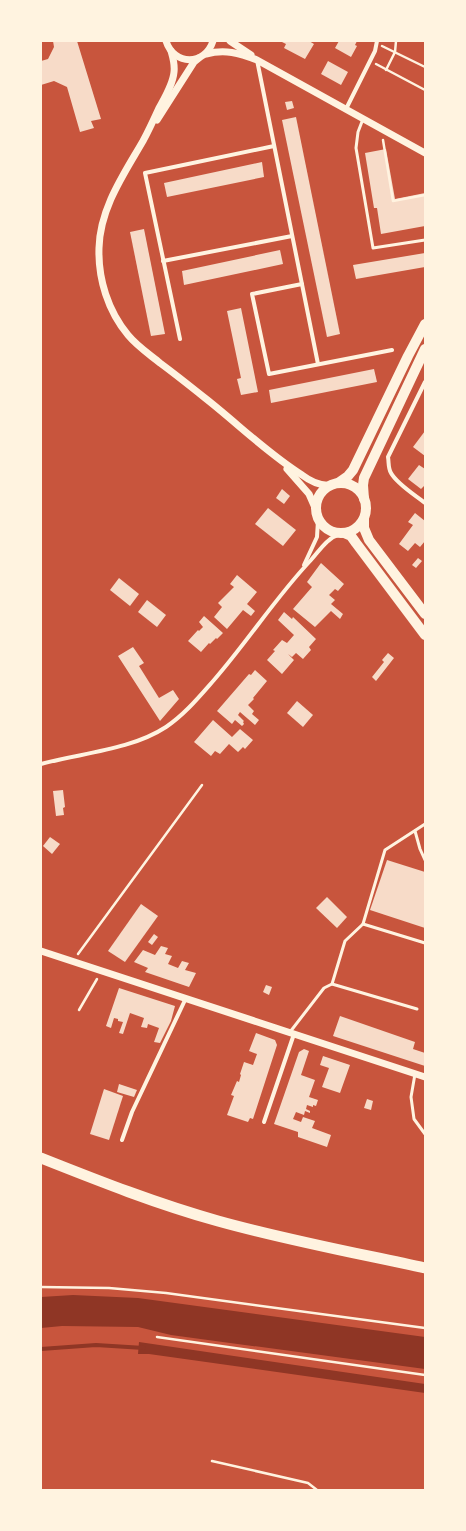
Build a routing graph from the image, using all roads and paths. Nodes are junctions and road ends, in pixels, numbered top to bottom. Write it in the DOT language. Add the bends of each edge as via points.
graph roads {
  1 [pos="166,41"];
  2 [pos="213,41"];
  3 [pos="230,41"];
  4 [pos="396,41"];
  5 [pos="377,42"];
  6 [pos="171,51"];
  7 [pos="395,52"];
  8 [pos="206,54"];
  9 [pos="199,58"];
  10 [pos="257,60"];
  11 [pos="370,61"];
  12 [pos="425,68"];
  13 [pos="386,70"];
  14 [pos="425,90"];
  15 [pos="346,109"];
  16 [pos="363,119"];
  17 [pos="381,129"];
  18 [pos="145,138"];
  19 [pos="274,146"];
  20 [pos="425,153"];
  21 [pos="425,195"];
  22 [pos="292,236"];
  23 [pos="425,240"];
  24 [pos="163,262"];
  25 [pos="302,284"];
  26 [pos="425,324"];
  27 [pos="180,340"];
  28 [pos="425,349"];
  29 [pos="392,350"];
  30 [pos="318,364"];
  31 [pos="425,382"];
  32 [pos="275,456"];
  33 [pos="334,484"];
  34 [pos="364,499"];
  35 [pos="425,503"];
  36 [pos="316,510"];
  37 [pos="364,519"];
  38 [pos="318,520"];
  39 [pos="342,533"];
  40 [pos="299,572"];
  41 [pos="425,614"];
  42 [pos="425,635"];
  43 [pos="41,764"];
  44 [pos="202,785"];
  45 [pos="425,824"];
  46 [pos="415,831"];
  47 [pos="425,860"];
  48 [pos="363,924"];
  49 [pos="425,943"];
  50 [pos="41,951"];
  51 [pos="73,961"];
  52 [pos="95,968"];
  53 [pos="332,984"];
  54 [pos="186,998"];
  55 [pos="416,1009"];
  56 [pos="79,1010"];
  57 [pos="292,1033"];
  58 [pos="415,1074"];
  59 [pos="425,1077"];
  60 [pos="264,1122"];
  61 [pos="425,1134"];
  62 [pos="122,1140"];
  63 [pos="41,1158"];
  64 [pos="425,1268"];
  65 [pos="41,1287"];
  66 [pos="425,1328"];
  67 [pos="157,1337"];
  68 [pos="425,1374"];
  69 [pos="212,1461"];
  70 [pos="317,1490"];
  1 -- 6 [label="street"];
  2 -- 8 [label="street"];
  3 -- 10 [label="street"];
  4 -- 7 [label="path"];
  5 -- 7 [label="path"];
  5 -- 11 [label="street"];
  6 -- 9 [label="street" via="185,60"];
  6 -- 18 [label="street" via="174,66 172,80"];
  7 -- 12 [label="path"];
  7 -- 13 [label="path"];
  8 -- 9 [label="street"];
  8 -- 10 [label="street" via="225,51"];
  9 -- 18 [label="street"];
  10 -- 15 [label="street"];
  10 -- 19 [label="street"];
  11 -- 13 [label="path"];
  11 -- 15 [label="street"];
  13 -- 14 [label="path"];
  15 -- 16 [label="street"];
  16 -- 17 [label="street"];
  16 -- 23 [label="lane" via="356,148 373,248"];
  17 -- 20 [label="street"];
  17 -- 21 [label="path" via="393,201"];
  18 -- 32 [label="street" via="115,189 102,221 99,240 100,263 106,295 120,324 139,346"];
  19 -- 22 [label="street"];
  19 -- 24 [label="street" via="145,173"];
  22 -- 24 [label="street"];
  22 -- 25 [label="street"];
  24 -- 27 [label="street"];
  25 -- 30 [label="street"];
  25 -- 30 [label="street" via="252,294 269,374"];
  26 -- 33 [label="main road" via="353,470"];
  28 -- 34 [label="main road" via="364,478"];
  29 -- 30 [label="street"];
  31 -- 35 [label="street" via="388,457 391,473 396,480"];
  32 -- 33 [label="street" via="307,478 322,485"];
  32 -- 36 [label="street" via="309,494"];
  33 -- 34 [label="main road" via="354,487"];
  33 -- 36 [label="main road" via="323,490 318,497"];
  34 -- 37 [label="main road"];
  36 -- 38 [label="main road"];
  37 -- 39 [label="main road" via="356,529"];
  37 -- 41 [label="main road" via="364,528 369,540"];
  38 -- 39 [label="main road" via="329,531"];
  38 -- 40 [label="street" via="314,546"];
  39 -- 40 [label="street" via="327,541"];
  39 -- 42 [label="main road" via="351,536"];
  40 -- 43 [label="street" via="218,675 176,720 153,734 126,744"];
  44 -- 51 [label="path"];
  45 -- 46 [label="lane"];
  46 -- 47 [label="lane"];
  46 -- 48 [label="lane" via="385,850"];
  48 -- 49 [label="lane"];
  48 -- 53 [label="lane" via="345,941"];
  50 -- 51 [label="street"];
  51 -- 52 [label="street"];
  52 -- 54 [label="street"];
  52 -- 56 [label="path" via="97,980"];
  53 -- 55 [label="lane"];
  53 -- 57 [label="lane" via="324,988"];
  54 -- 57 [label="street"];
  54 -- 62 [label="street" via="132,1112"];
  57 -- 58 [label="street"];
  57 -- 60 [label="street"];
  58 -- 59 [label="street"];
  58 -- 61 [label="lane" via="410,1097 414,1118"];
  63 -- 64 [label="highway" via="114,1187 213,1220 300,1242"];
  65 -- 66 [label="path" via="89,1287 166,1293"];
  67 -- 68 [label="path"];
  69 -- 70 [label="path" via="308,1483"];
}
